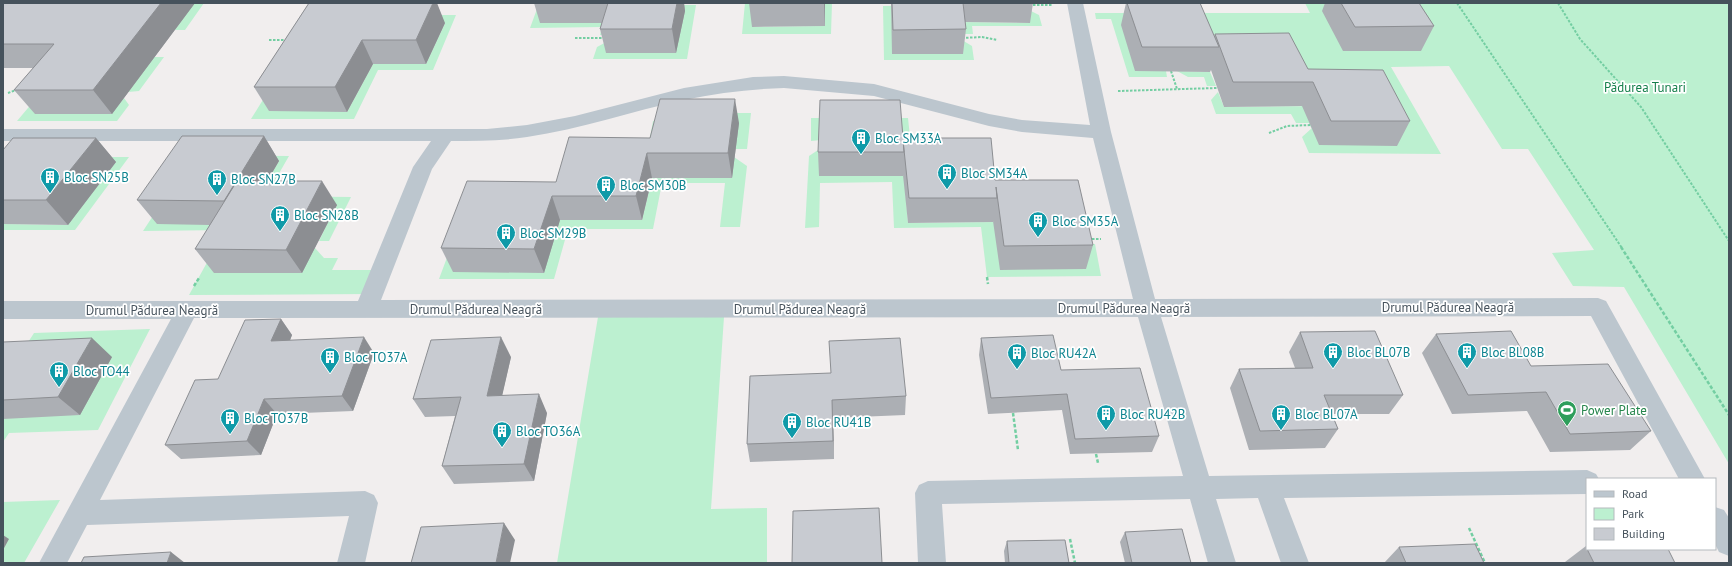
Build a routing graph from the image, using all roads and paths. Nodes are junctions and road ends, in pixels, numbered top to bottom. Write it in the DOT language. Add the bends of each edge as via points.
graph roads {
  1 [pos="1075,3"];
  2 [pos="1457,3"];
  3 [pos="1558,3"];
  4 [pos="575,38"];
  5 [pos="611,38"];
  6 [pos="962,38"];
  7 [pos="270,40"];
  8 [pos="292,40"];
  9 [pos="997,40"];
  10 [pos="1170,71"];
  11 [pos="1217,88"];
  12 [pos="19,89"];
  13 [pos="1177,90"];
  14 [pos="1116,91"];
  15 [pos="8,93"];
  16 [pos="1311,125"];
  17 [pos="1101,132"];
  18 [pos="1269,133"];
  19 [pos="3,135"];
  20 [pos="444,136"];
  21 [pos="1729,241"];
  22 [pos="1146,308"];
  23 [pos="366,309"];
  24 [pos="3,310"];
  25 [pos="187,310"];
  26 [pos="1013,413"];
  27 [pos="1729,415"];
  28 [pos="1018,450"];
  29 [pos="1691,478"];
  30 [pos="1586,482"];
  31 [pos="1267,486"];
  32 [pos="1200,487"];
  33 [pos="79,513"];
  34 [pos="1716,521"];
  35 [pos="1469,528"];
  36 [pos="1070,539"];
  37 [pos="1729,543"];
  38 [pos="53,563"];
  39 [pos="351,563"];
  40 [pos="932,563"];
  41 [pos="1075,563"];
  42 [pos="1222,563"];
  43 [pos="1295,563"];
  44 [pos="1485,563"];
  1 -- 17 [label="street"];
  2 -- 27 [label="path" via="1648,287"];
  3 -- 21 [label="path" via="1580,39 1641,107"];
  4 -- 5 [label="path"];
  6 -- 9 [label="path" via="982,37"];
  7 -- 8 [label="path"];
  10 -- 13 [label="path"];
  11 -- 13 [label="path"];
  12 -- 15 [label="path"];
  13 -- 14 [label="path"];
  16 -- 18 [label="path" via="1287,126"];
  17 -- 20 [label="street" via="1022,126 874,90 784,82 753,83 684,94 574,122 527,131"];
  17 -- 22 [label="street"];
  19 -- 20 [label="street"];
  20 -- 23 [label="street" via="422,167"];
  22 -- 23 [label="street, Drumul Pădurea Neagră"];
  22 -- 29 [label="street, Drumul Pădurea Neagră" via="1598,307"];
  22 -- 32 [label="street"];
  23 -- 25 [label="street, Drumul Pădurea Neagră"];
  24 -- 25 [label="street, Drumul Pădurea Neagră"];
  25 -- 33 [label="street"];
  26 -- 28 [label="path"];
  30 -- 31 [label="street"];
  31 -- 32 [label="street"];
  31 -- 43 [label="street"];
  32 -- 40 [label="street" via="928,493"];
  32 -- 42 [label="street"];
  33 -- 38 [label="street"];
  33 -- 39 [label="street" via="365,503"];
  34 -- 37 [label="street"];
  35 -- 44 [label="path"];
  36 -- 41 [label="path"];
}
